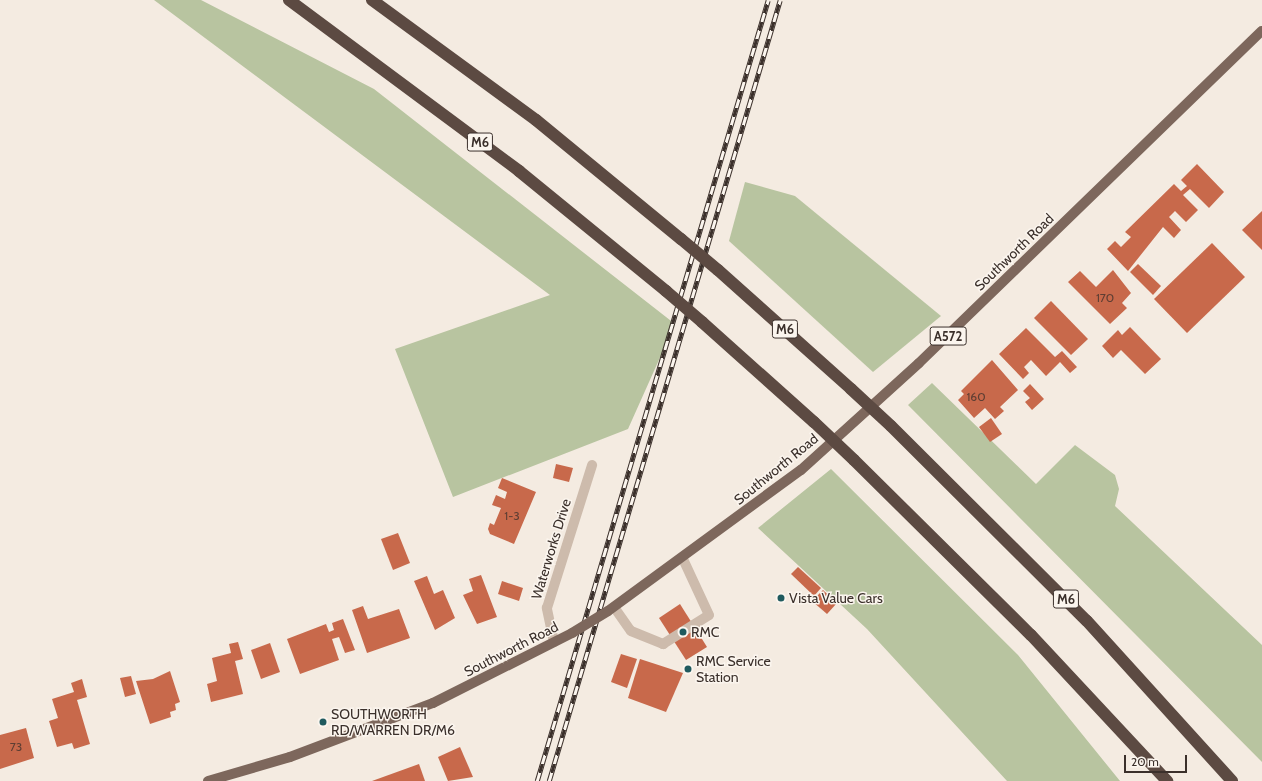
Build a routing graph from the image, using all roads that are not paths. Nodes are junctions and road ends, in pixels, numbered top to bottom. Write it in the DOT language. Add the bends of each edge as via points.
graph roads {
  1 [pos="289,0"];
  2 [pos="372,0"];
  3 [pos="1262,30"];
  4 [pos="592,465"];
  5 [pos="683,559"];
  6 [pos="611,609"];
  7 [pos="554,642"];
  8 [pos="208,781"];
  9 [pos="1166,781"];
  10 [pos="1232,781"];
  1 -- 9 [label="highway, M6, bridge" via="519,171 702,322 854,460 1031,635"];
  2 -- 10 [label="highway, M6, bridge" via="536,120 718,270 851,389 1087,621"];
  3 -- 5 [label="main road, Southworth Road / A572" via="919,363 801,470"];
  4 -- 7 [label="street, Waterworks Drive" via="546,608"];
  5 -- 6 [label="main road, Southworth Road / A572"];
  5 -- 6 [label="street" via="709,615 663,644 631,631"];
  6 -- 7 [label="main road, Southworth Road / A572, bridge"];
  7 -- 8 [label="main road, Southworth Road / A572" via="433,703 290,757"];
}
